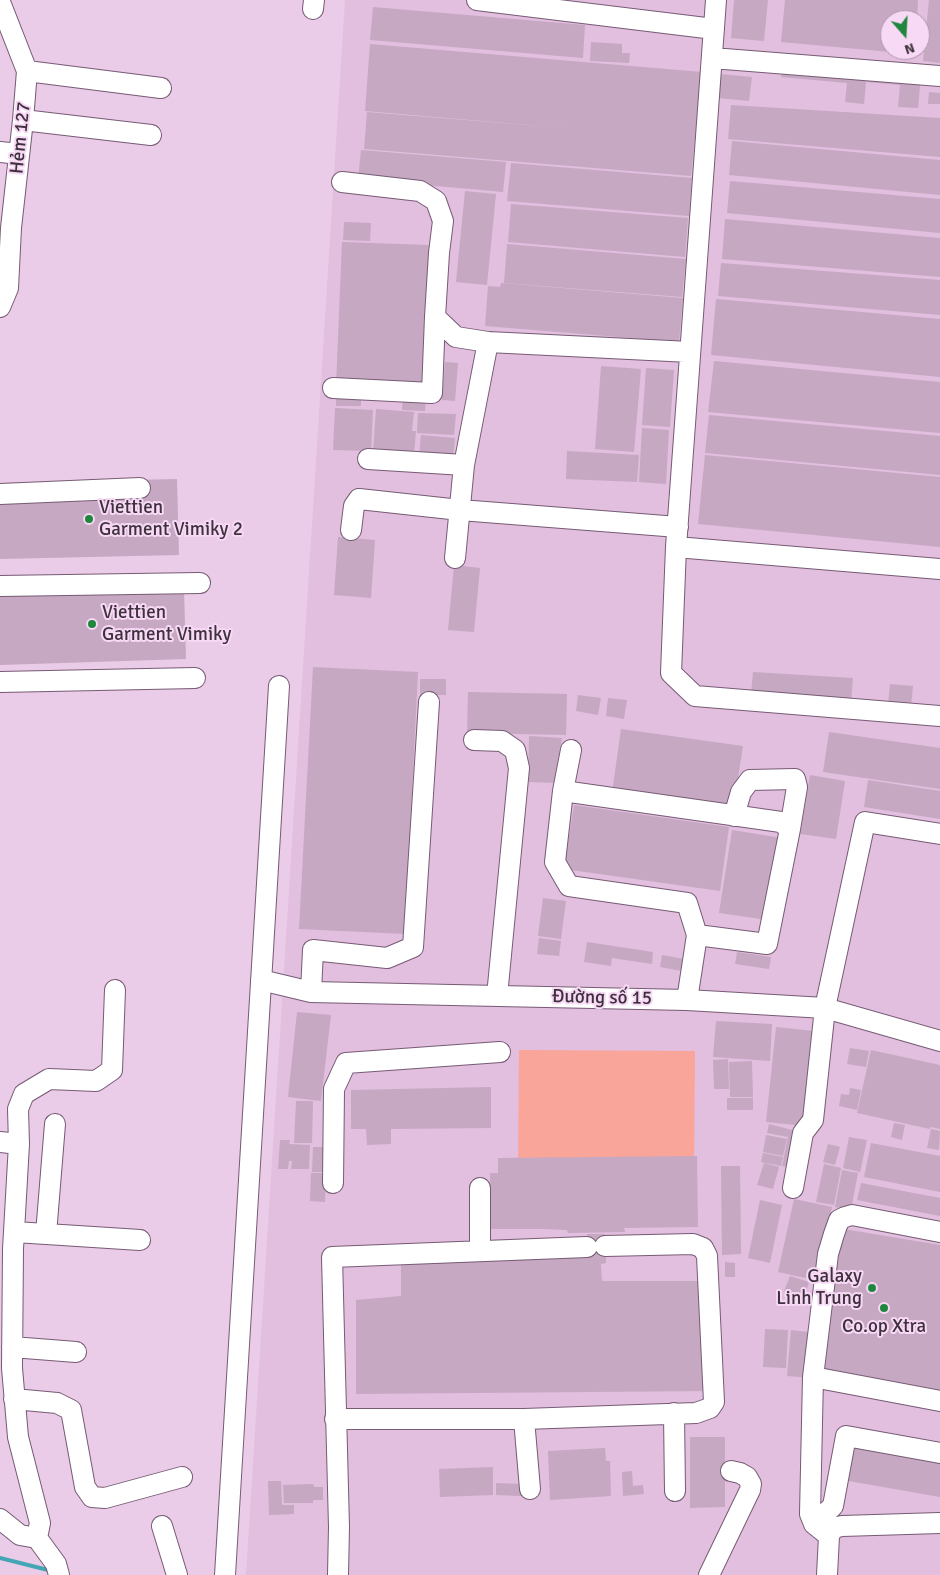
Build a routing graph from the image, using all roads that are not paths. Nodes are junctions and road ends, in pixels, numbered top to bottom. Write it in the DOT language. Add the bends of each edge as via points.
graph roads {
  1 [pos="478,0"];
  2 [pos="716,0"];
  3 [pos="0,2"];
  4 [pos="542,4"];
  5 [pos="714,29"];
  6 [pos="712,58"];
  7 [pos="27,71"];
  8 [pos="940,76"];
  9 [pos="161,88"];
  10 [pos="23,120"];
  11 [pos="151,135"];
  12 [pos="10,153"];
  13 [pos="342,182"];
  14 [pos="0,307"];
  15 [pos="435,317"];
  16 [pos="488,342"];
  17 [pos="690,352"];
  18 [pos="333,388"];
  19 [pos="368,460"];
  20 [pos="464,465"];
  21 [pos="140,488"];
  22 [pos="0,494"];
  23 [pos="460,510"];
  24 [pos="678,527"];
  25 [pos="351,530"];
  26 [pos="676,547"];
  27 [pos="455,558"];
  28 [pos="940,569"];
  29 [pos="200,583"];
  30 [pos="0,586"];
  31 [pos="195,678"];
  32 [pos="0,682"];
  33 [pos="279,686"];
  34 [pos="429,702"];
  35 [pos="940,716"];
  36 [pos="474,740"];
  37 [pos="571,750"];
  38 [pos="563,791"];
  39 [pos="734,816"];
  40 [pos="790,829"];
  41 [pos="940,834"];
  42 [pos="697,935"];
  43 [pos="261,980"];
  44 [pos="115,990"];
  45 [pos="311,992"];
  46 [pos="497,996"];
  47 [pos="687,1000"];
  48 [pos="825,1008"];
  49 [pos="940,1041"];
  50 [pos="500,1052"];
  51 [pos="55,1124"];
  52 [pos="10,1143"];
  53 [pos="333,1183"];
  54 [pos="480,1188"];
  55 [pos="793,1188"];
  56 [pos="940,1232"];
  57 [pos="46,1234"];
  58 [pos="140,1240"];
  59 [pos="9,1243"];
  60 [pos="480,1251"];
  61 [pos="12,1347"];
  62 [pos="76,1352"];
  63 [pos="813,1377"];
  64 [pos="14,1399"];
  65 [pos="940,1400"];
  66 [pos="674,1414"];
  67 [pos="335,1419"];
  68 [pos="524,1419"];
  69 [pos="940,1453"];
  70 [pos="731,1471"];
  71 [pos="182,1477"];
  72 [pos="530,1489"];
  73 [pos="675,1491"];
  74 [pos="0,1519"];
  75 [pos="940,1523"];
  76 [pos="162,1526"];
  77 [pos="821,1530"];
  78 [pos="37,1538"];
  79 [pos="59,1575"];
  80 [pos="177,1575"];
  81 [pos="225,1575"];
  82 [pos="338,1575"];
  83 [pos="709,1575"];
  84 [pos="827,1575"];
  1 -- 4 [label="street"];
  2 -- 5 [label="street"];
  3 -- 7 [label="street, Hẻm 127"];
  4 -- 5 [label="street"];
  5 -- 6 [label="street"];
  6 -- 8 [label="street"];
  6 -- 17 [label="street"];
  7 -- 9 [label="street"];
  7 -- 10 [label="street, Hẻm 127"];
  10 -- 11 [label="street"];
  10 -- 12 [label="street, Hẻm 127"];
  12 -- 14 [label="street, Hẻm 127" via="12,219 8,288"];
  13 -- 15 [label="street" via="420,191 436,201 443,221"];
  15 -- 16 [label="street" via="456,337"];
  15 -- 18 [label="street" via="432,393"];
  16 -- 17 [label="street"];
  16 -- 20 [label="street"];
  17 -- 24 [label="street"];
  19 -- 20 [label="street"];
  20 -- 23 [label="street"];
  21 -- 22 [label="street"];
  23 -- 24 [label="street"];
  23 -- 25 [label="street" via="359,499 354,506"];
  23 -- 27 [label="street"];
  24 -- 26 [label="street"];
  26 -- 28 [label="street"];
  26 -- 35 [label="street" via="671,673 695,696"];
  29 -- 30 [label="street"];
  31 -- 32 [label="street"];
  33 -- 43 [label="street"];
  34 -- 45 [label="street" via="413,948 387,958 313,950"];
  36 -- 46 [label="street" via="502,741 515,750 520,768"];
  37 -- 38 [label="street"];
  38 -- 39 [label="street"];
  38 -- 42 [label="street" via="555,862 569,886 687,903"];
  39 -- 40 [label="street" via="781,822"];
  39 -- 40 [label="street" via="741,792 750,780 795,779 797,787"];
  40 -- 42 [label="street" via="767,944"];
  41 -- 48 [label="street" via="865,822"];
  42 -- 47 [label="street"];
  43 -- 45 [label="street, Đường số 15"];
  43 -- 81 [label="street"];
  44 -- 52 [label="street" via="112,1070 96,1082 49,1079 24,1094"];
  45 -- 46 [label="street, Đường số 15"];
  46 -- 47 [label="street, Đường số 15"];
  47 -- 48 [label="street, Đường số 15"];
  48 -- 49 [label="street, Đường số 15"];
  48 -- 55 [label="street" via="814,1120 803,1133"];
  50 -- 53 [label="street" via="346,1063 334,1089"];
  51 -- 57 [label="street"];
  52 -- 59 [label="street"];
  54 -- 60 [label="street"];
  56 -- 63 [label="street" via="852,1215 839,1220 828,1254"];
  57 -- 58 [label="street"];
  57 -- 59 [label="street"];
  59 -- 61 [label="street"];
  60 -- 66 [label="street" via="693,1244 703,1248 707,1256 714,1402 705,1411"];
  60 -- 67 [label="street" via="332,1256"];
  61 -- 62 [label="street"];
  61 -- 64 [label="street"];
  63 -- 65 [label="street"];
  63 -- 77 [label="street" via="810,1514"];
  64 -- 71 [label="street" via="57,1403 71,1410 85,1488 92,1497 106,1498"];
  64 -- 78 [label="street" via="18,1436 40,1523"];
  66 -- 68 [label="street"];
  66 -- 73 [label="street"];
  67 -- 68 [label="street"];
  67 -- 82 [label="street"];
  68 -- 72 [label="street"];
  69 -- 77 [label="street" via="846,1436 833,1506"];
  70 -- 83 [label="street" via="747,1477 750,1490"];
  74 -- 78 [label="street" via="20,1535"];
  75 -- 77 [label="street" via="842,1526"];
  76 -- 80 [label="street"];
  77 -- 84 [label="street"];
  78 -- 79 [label="street" via="56,1564"];
}
